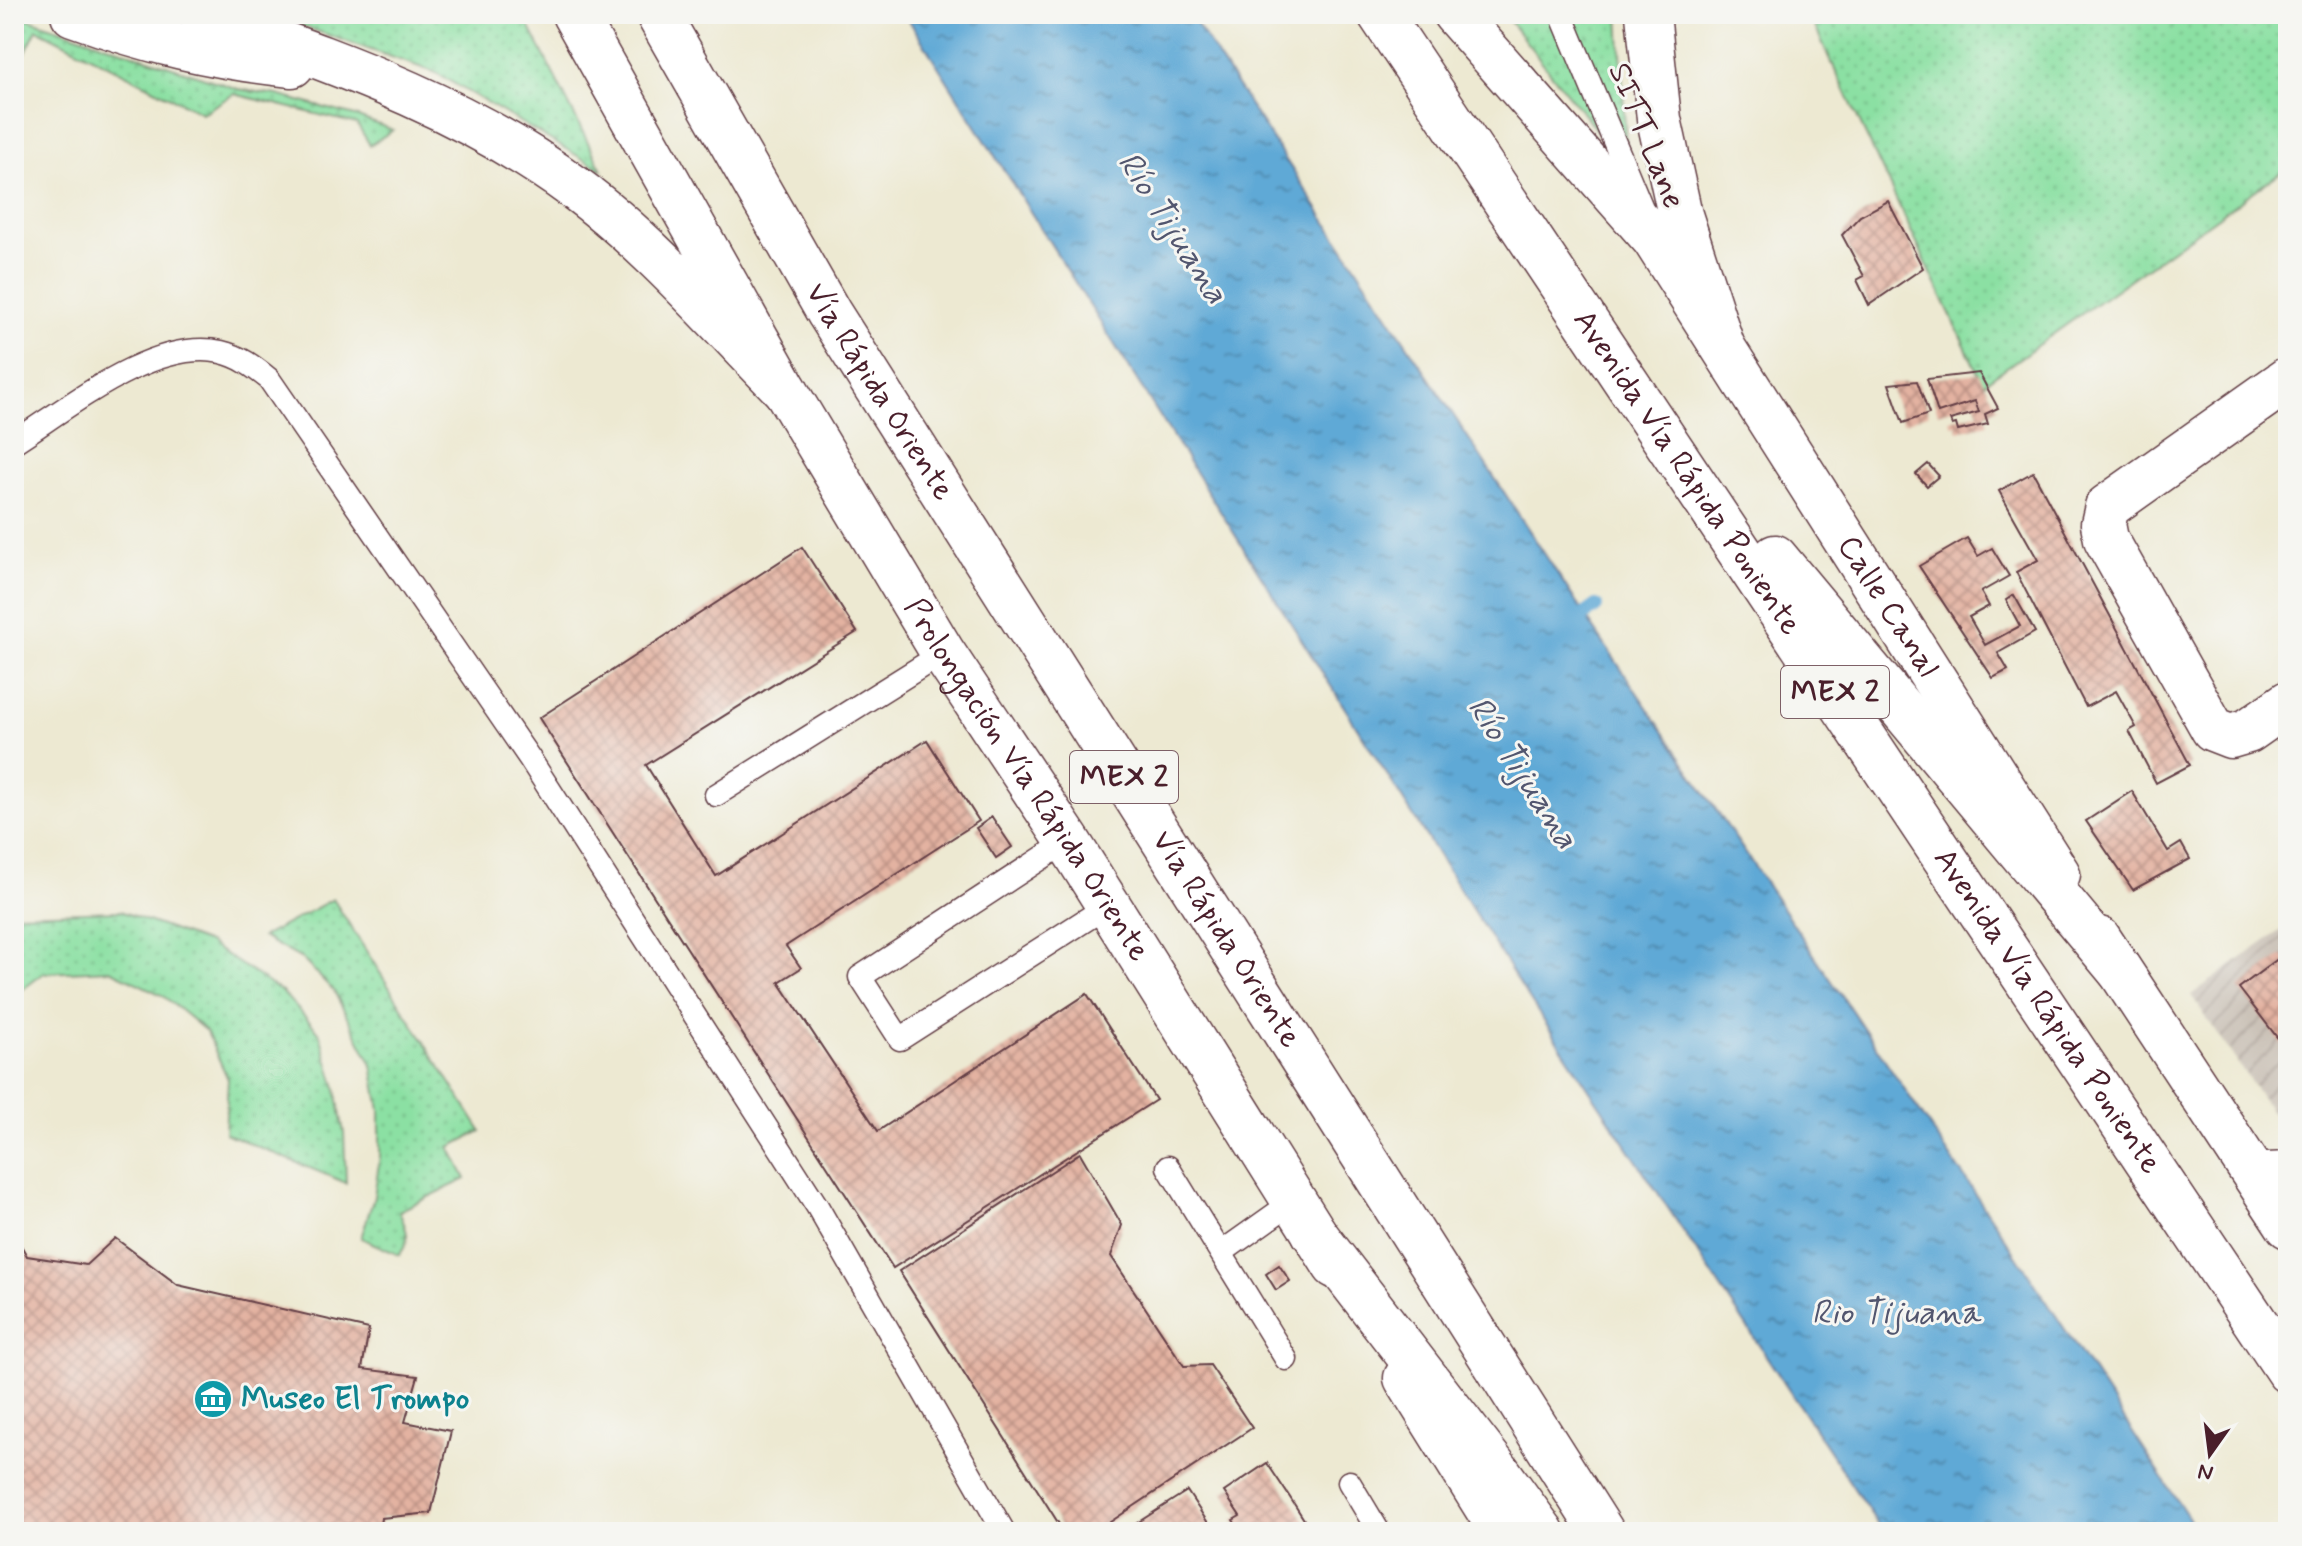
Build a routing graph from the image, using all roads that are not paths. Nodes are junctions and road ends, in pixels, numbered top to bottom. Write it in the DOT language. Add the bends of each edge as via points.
graph roads {
  1 [pos="73,14"];
  2 [pos="201,14"];
  3 [pos="574,14"];
  4 [pos="658,14"];
  5 [pos="1380,14"];
  6 [pos="1455,14"];
  7 [pos="1561,14"];
  8 [pos="1648,14"];
  9 [pos="364,73"];
  10 [pos="1654,239"];
  11 [pos="1722,345"];
  12 [pos="1626,379"];
  13 [pos="2288,379"];
  14 [pos="786,391"];
  15 [pos="14,442"];
  16 [pos="943,653"];
  17 [pos="2288,703"];
  18 [pos="716,795"];
  19 [pos="1068,841"];
  20 [pos="1109,905"];
  21 [pos="2119,970"];
  22 [pos="2267,1164"];
  23 [pos="1168,1167"];
  24 [pos="1304,1216"];
  25 [pos="2288,1226"];
  26 [pos="1222,1252"];
  27 [pos="1286,1359"];
  28 [pos="2288,1371"];
  29 [pos="1349,1482"];
  30 [pos="1004,1532"];
  31 [pos="1379,1532"];
  32 [pos="1502,1532"];
  33 [pos="1542,1532"];
  34 [pos="1602,1532"];
  1 -- 9 [label="main road" via="189,50"];
  2 -- 9 [label="main road"];
  3 -- 14 [label="main road, Prolongación Vía Rápida Oriente"];
  4 -- 34 [label="main road, Vía Rápida Oriente / MEX 2" via="829,313"];
  5 -- 12 [label="main road, Avenida Vía Rápida Poniente / MEX 2"];
  6 -- 10 [label="main road, Calle Canal"];
  7 -- 10 [label="lane, SITT Lane"];
  8 -- 11 [label="main road" via="1662,133 1680,215"];
  9 -- 14 [label="main road" via="514,146 577,190 642,246"];
  10 -- 11 [label="main road, Calle Canal"];
  11 -- 21 [label="main road, Calle Canal"];
  12 -- 21 [label="main road"];
  12 -- 28 [label="main road, Avenida Vía Rápida Poniente / MEX 2"];
  13 -- 17 [label="main road" via="2107,507 2103,524 2106,539 2213,729 2231,736 2248,731"];
  14 -- 16 [label="main road, Prolongación Vía Rápida Oriente"];
  15 -- 30 [label="lane" via="161,355 219,351 247,361 269,379 530,759 801,1180"];
  16 -- 18 [label="lane"];
  16 -- 19 [label="main road, Prolongación Vía Rápida Oriente"];
  19 -- 20 [label="main road, Prolongación Vía Rápida Oriente"];
  19 -- 20 [label="lane" via="860,977 892,1027 900,1039"];
  20 -- 24 [label="main road, Prolongación Vía Rápida Oriente"];
  21 -- 22 [label="main road, Calle Canal"];
  22 -- 25 [label="main road, Calle Canal"];
  23 -- 26 [label="lane"];
  24 -- 26 [label="lane"];
  24 -- 32 [label="main road, Prolongación Vía Rápida Oriente"];
  24 -- 33 [label="main road"];
  26 -- 27 [label="lane"];
  29 -- 31 [label="lane"];
}
